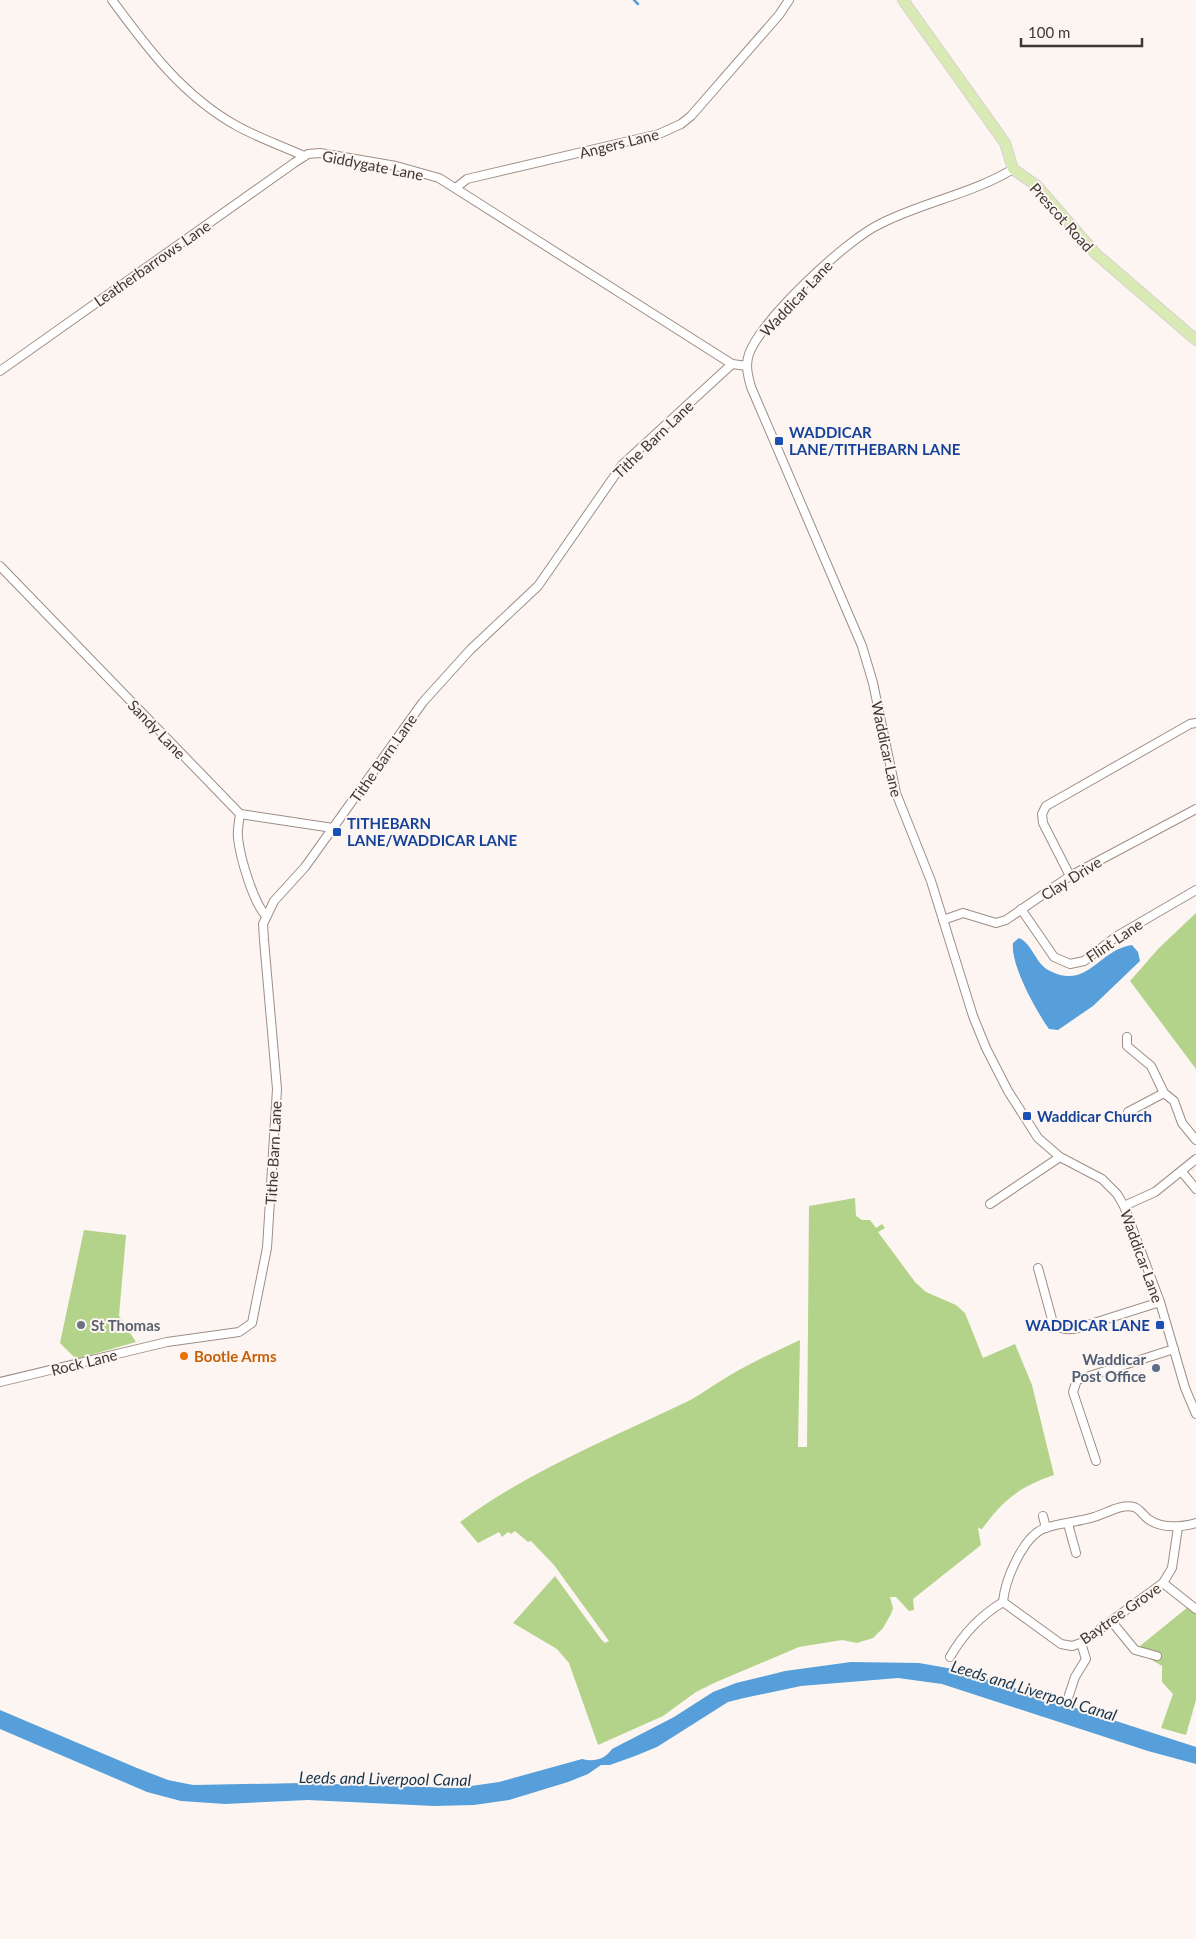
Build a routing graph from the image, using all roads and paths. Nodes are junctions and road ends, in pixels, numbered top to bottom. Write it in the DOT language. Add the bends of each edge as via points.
graph roads {
  1 [pos="112,0"];
  2 [pos="789,0"];
  3 [pos="903,0"];
  4 [pos="304,156"];
  5 [pos="1013,169"];
  6 [pos="457,188"];
  7 [pos="1196,340"];
  8 [pos="732,364"];
  9 [pos="747,366"];
  10 [pos="0,371"];
  11 [pos="0,566"];
  12 [pos="1196,723"];
  13 [pos="1196,809"];
  14 [pos="240,814"];
  15 [pos="333,828"];
  16 [pos="1070,876"];
  17 [pos="1196,890"];
  18 [pos="1021,909"];
  19 [pos="266,916"];
  20 [pos="943,920"];
  21 [pos="1127,1037"];
  22 [pos="1164,1093"];
  23 [pos="1128,1112"];
  24 [pos="1196,1140"];
  25 [pos="1060,1157"];
  26 [pos="1196,1159"];
  27 [pos="1182,1172"];
  28 [pos="1196,1189"];
  29 [pos="990,1204"];
  30 [pos="1124,1206"];
  31 [pos="1038,1268"];
  32 [pos="1160,1302"];
  33 [pos="167,1342"];
  34 [pos="1174,1349"];
  35 [pos="0,1382"];
  36 [pos="1194,1405"];
  37 [pos="1196,1414"];
  38 [pos="1096,1461"];
  39 [pos="1043,1516"];
  40 [pos="1196,1522"];
  41 [pos="1068,1524"];
  42 [pos="1046,1528"];
  43 [pos="1178,1528"];
  44 [pos="1076,1553"];
  45 [pos="1163,1583"];
  46 [pos="1003,1602"];
  47 [pos="1196,1609"];
  48 [pos="1112,1622"];
  49 [pos="1081,1643"];
  50 [pos="1157,1656"];
  51 [pos="950,1658"];
  52 [pos="1068,1698"];
  1 -- 4 [label="street, Giddygate Lane" via="166,71 212,110 237,126"];
  2 -- 6 [label="street, Angers Lane" via="709,96 681,124 658,134 467,179"];
  3 -- 5 [label="main road" via="1004,143"];
  4 -- 6 [label="street, Giddygate Lane" via="320,153 396,166 439,178"];
  4 -- 10 [label="street, Leatherbarrows Lane"];
  5 -- 7 [label="main road, Prescot Road" via="1037,186 1096,254"];
  5 -- 9 [label="street, Waddicar Lane" via="992,181 898,215 863,233 813,276 769,324 754,345"];
  6 -- 8 [label="street, Giddygate Lane"];
  8 -- 9 [label="street"];
  8 -- 15 [label="street, Tithe Barn Lane" via="622,465 538,586 470,650 423,702"];
  9 -- 20 [label="street, Waddicar Lane" via="751,387 862,646 896,793"];
  11 -- 14 [label="street, Sandy Lane"];
  12 -- 16 [label="street" via="1046,806 1042,814 1043,823"];
  13 -- 16 [label="street, Clay Drive"];
  14 -- 15 [label="street"];
  14 -- 19 [label="street" via="240,850 257,903"];
  15 -- 19 [label="street, Tithe Barn Lane" via="305,867 274,901"];
  16 -- 18 [label="street, Clay Drive"];
  17 -- 18 [label="street, Flint Lane" via="1117,936 1084,961 1070,964 1054,957"];
  18 -- 20 [label="street, Clay Drive" via="996,923 963,913"];
  19 -- 33 [label="street, Tithe Barn Lane" via="266,983 277,1089 267,1248 254,1318 249,1327 239,1332"];
  20 -- 25 [label="street, Waddicar Lane" via="986,1048 1029,1126"];
  21 -- 22 [label="street" via="1127,1046 1151,1066"];
  22 -- 23 [label="street"];
  22 -- 24 [label="street" via="1174,1101 1182,1123"];
  25 -- 29 [label="street"];
  25 -- 30 [label="street, Waddicar Lane" via="1102,1179 1118,1194"];
  26 -- 27 [label="street"];
  27 -- 28 [label="street"];
  27 -- 30 [label="street" via="1155,1192"];
  30 -- 32 [label="street, Waddicar Lane"];
  31 -- 32 [label="street" via="1053,1323 1067,1330"];
  32 -- 34 [label="street, Waddicar Lane"];
  33 -- 35 [label="street, Rock Lane"];
  34 -- 36 [label="street, Waddicar Lane"];
  34 -- 38 [label="street" via="1077,1380 1073,1392"];
  36 -- 37 [label="street, Waddicar Lane"];
  39 -- 42 [label="street"];
  40 -- 43 [label="street"];
  41 -- 42 [label="street"];
  41 -- 43 [label="street" via="1126,1506 1135,1507 1158,1524"];
  41 -- 44 [label="street"];
  42 -- 46 [label="street" via="1031,1537 1024,1547 1004,1590"];
  43 -- 45 [label="street, Baytree Grove" via="1172,1568"];
  45 -- 47 [label="street"];
  45 -- 48 [label="street, Baytree Grove"];
  46 -- 49 [label="street, Baytree Grove" via="1061,1644 1072,1646"];
  46 -- 51 [label="street" via="960,1639"];
  48 -- 49 [label="street, Baytree Grove"];
  48 -- 50 [label="street" via="1135,1650"];
  49 -- 52 [label="street" via="1086,1659"];
}
